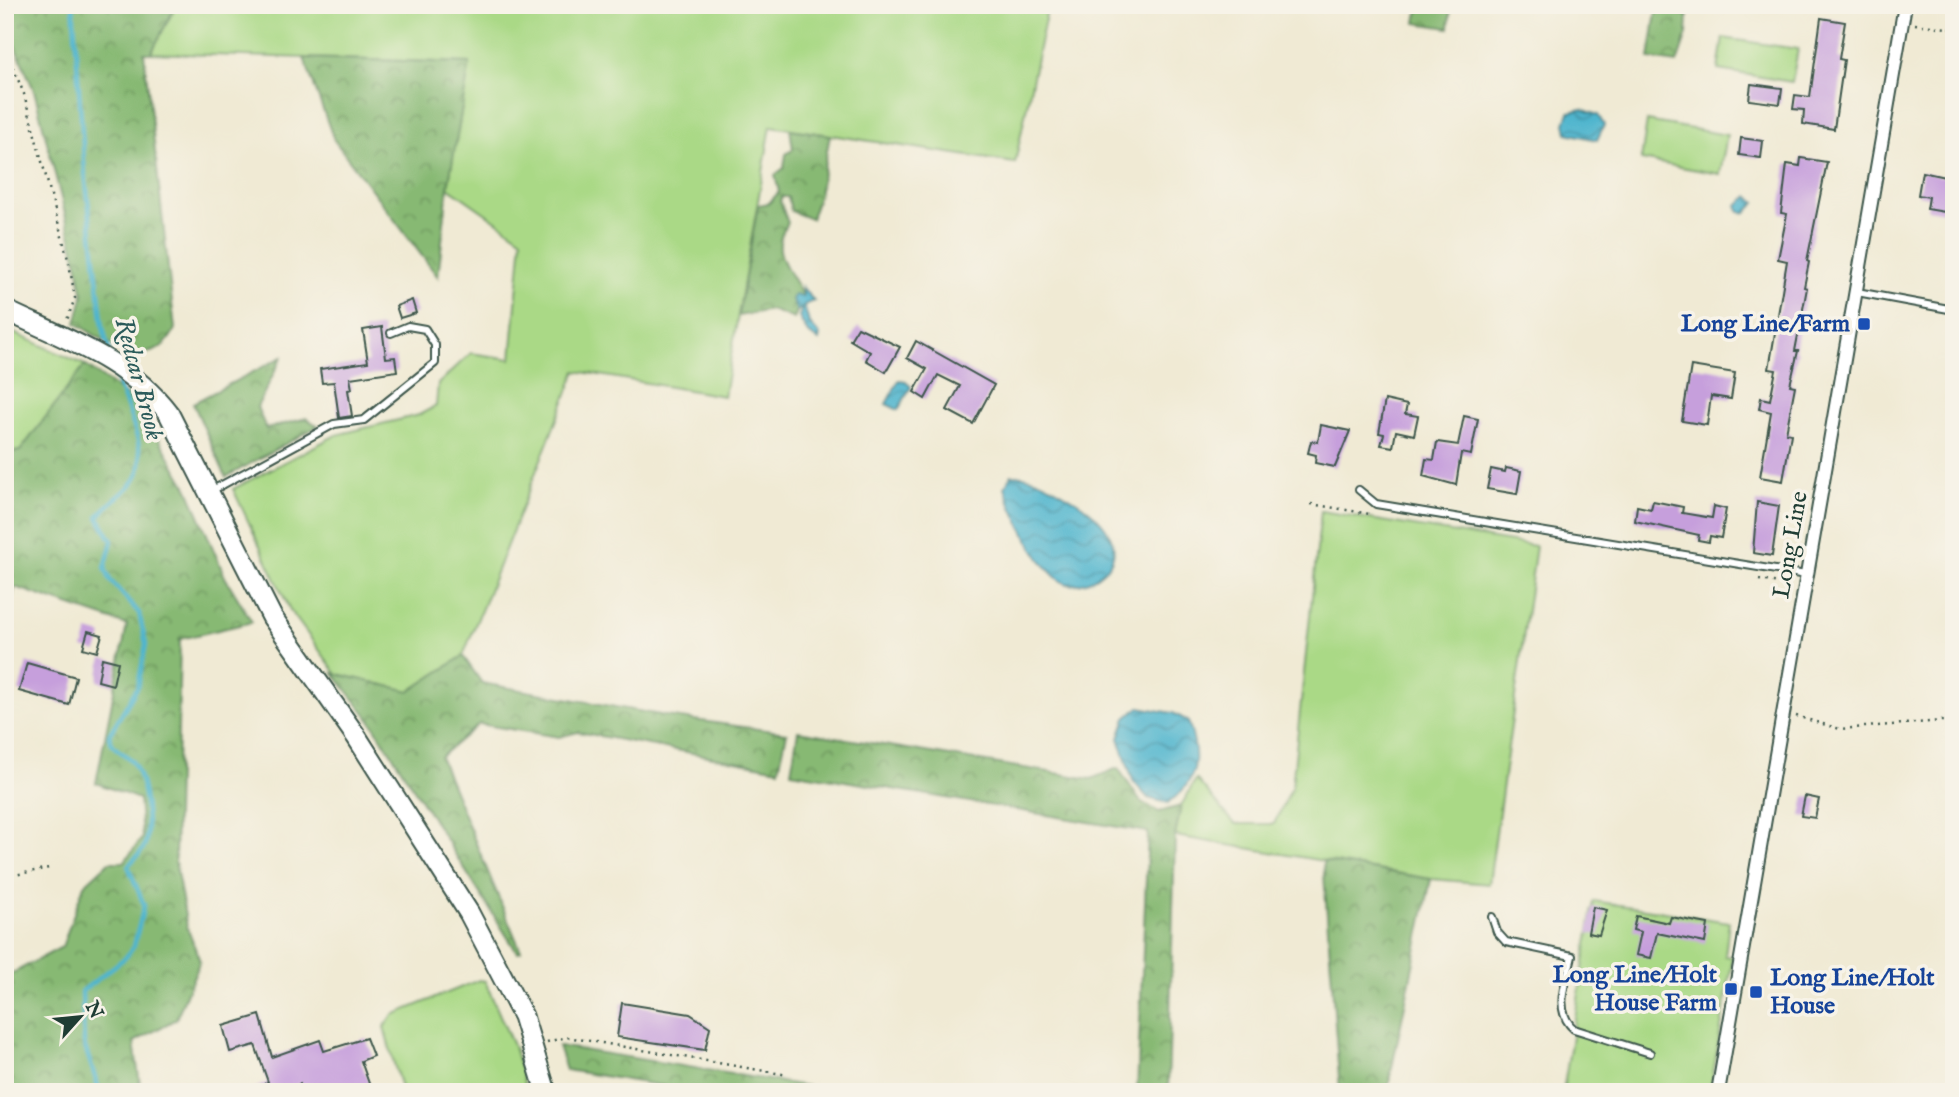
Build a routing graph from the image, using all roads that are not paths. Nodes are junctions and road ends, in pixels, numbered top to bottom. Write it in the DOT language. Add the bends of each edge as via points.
graph roads {
  1 [pos="1905,5"];
  2 [pos="1857,292"];
  3 [pos="5,310"];
  4 [pos="1954,310"];
  5 [pos="391,333"];
  6 [pos="1359,490"];
  7 [pos="209,492"];
  8 [pos="1807,575"];
  9 [pos="1492,917"];
  10 [pos="1650,1053"];
  11 [pos="546,1092"];
  12 [pos="1718,1092"];
  1 -- 2 [label="street, Long Line"];
  2 -- 4 [label="lane"];
  2 -- 8 [label="street, Long Line"];
  3 -- 7 [label="main road" via="106,358 147,387 178,429"];
  5 -- 7 [label="lane" via="408,326 425,330 435,345 435,363 364,420 334,424"];
  6 -- 8 [label="lane" via="1376,504"];
  7 -- 11 [label="main road" via="272,617 469,912 512,991"];
  8 -- 12 [label="street, Long Line"];
  9 -- 10 [label="lane" via="1506,942 1573,956 1561,1003 1566,1022"];
}
